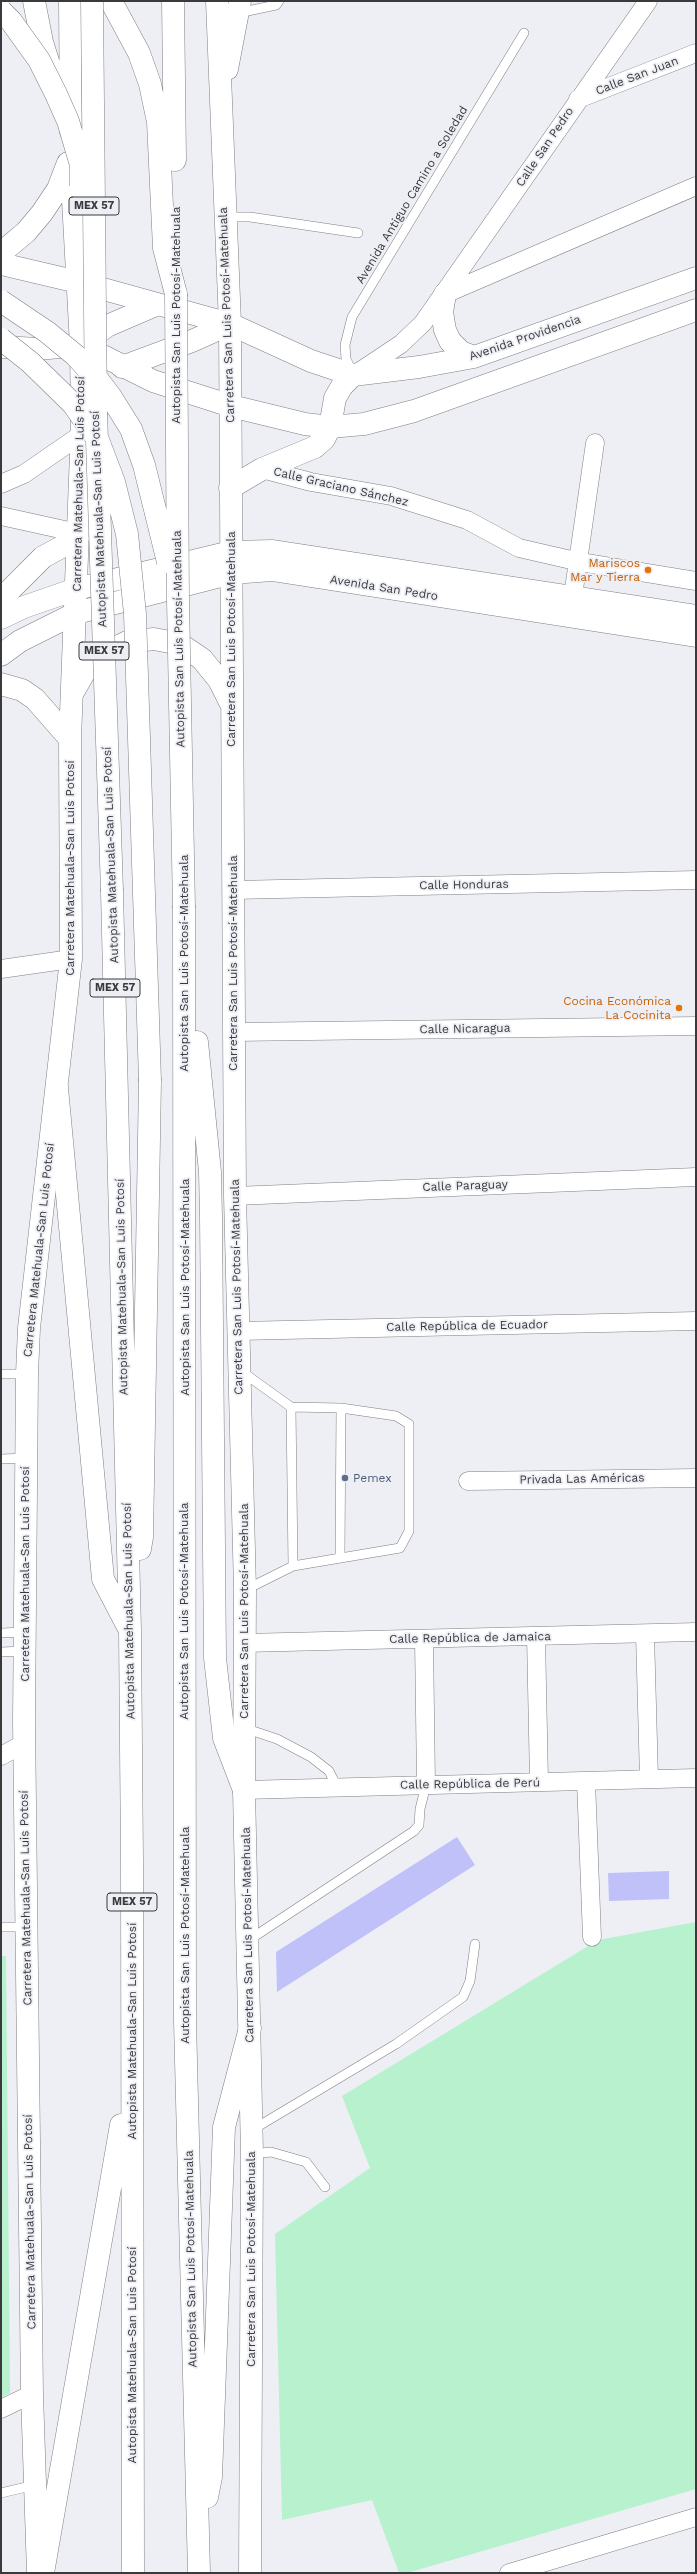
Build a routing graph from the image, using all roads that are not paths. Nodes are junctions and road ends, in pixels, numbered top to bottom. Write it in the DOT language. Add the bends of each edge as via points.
graph roads {
  1 [pos="34,1"];
  2 [pos="70,1"];
  3 [pos="92,1"];
  4 [pos="111,1"];
  5 [pos="173,1"];
  6 [pos="217,1"];
  7 [pos="279,1"];
  8 [pos="648,1"];
  9 [pos="239,7"];
  10 [pos="1,11"];
  11 [pos="524,33"];
  12 [pos="696,53"];
  13 [pos="220,97"];
  14 [pos="578,99"];
  15 [pos="72,127"];
  16 [pos="71,155"];
  17 [pos="696,186"];
  18 [pos="225,217"];
  19 [pos="358,233"];
  20 [pos="1,252"];
  21 [pos="1,264"];
  22 [pos="696,278"];
  23 [pos="78,282"];
  24 [pos="176,294"];
  25 [pos="445,294"];
  26 [pos="1,302"];
  27 [pos="156,305"];
  28 [pos="696,310"];
  29 [pos="230,324"];
  30 [pos="544,332"];
  31 [pos="4,345"];
  32 [pos="81,345"];
  33 [pos="474,357"];
  34 [pos="554,359"];
  35 [pos="122,366"];
  36 [pos="353,375"];
  37 [pos="231,406"];
  38 [pos="87,424"];
  39 [pos="330,427"];
  40 [pos="595,443"];
  41 [pos="262,469"];
  42 [pos="1,484"];
  43 [pos="230,488"];
  44 [pos="1,516"];
  45 [pos="78,535"];
  46 [pos="231,552"];
  47 [pos="580,562"];
  48 [pos="232,573"];
  49 [pos="696,581"];
  50 [pos="76,589"];
  51 [pos="1,599"];
  52 [pos="178,600"];
  53 [pos="572,607"];
  54 [pos="76,613"];
  55 [pos="696,616"];
  56 [pos="1,618"];
  57 [pos="696,636"];
  58 [pos="1,655"];
  59 [pos="1,684"];
  60 [pos="72,695"];
  61 [pos="231,705"];
  62 [pos="70,739"];
  63 [pos="696,880"];
  64 [pos="233,890"];
  65 [pos="184,908"];
  66 [pos="71,959"];
  67 [pos="1,969"];
  68 [pos="696,1026"];
  69 [pos="234,1032"];
  70 [pos="57,1088"];
  71 [pos="696,1177"];
  72 [pos="235,1196"];
  73 [pos="696,1321"];
  74 [pos="238,1331"];
  75 [pos="239,1370"];
  76 [pos="1,1374"];
  77 [pos="27,1374"];
  78 [pos="291,1407"];
  79 [pos="341,1408"];
  80 [pos="26,1458"];
  81 [pos="1,1459"];
  82 [pos="696,1478"];
  83 [pos="468,1481"];
  84 [pos="340,1557"];
  85 [pos="293,1566"];
  86 [pos="245,1590"];
  87 [pos="129,1604"];
  88 [pos="130,1631"];
  89 [pos="696,1632"];
  90 [pos="1,1633"];
  91 [pos="645,1634"];
  92 [pos="536,1636"];
  93 [pos="424,1639"];
  94 [pos="25,1641"];
  95 [pos="244,1643"];
  96 [pos="1,1652"];
  97 [pos="244,1728"];
  98 [pos="25,1743"];
  99 [pos="1,1756"];
  100 [pos="696,1778"];
  101 [pos="649,1779"];
  102 [pos="586,1781"];
  103 [pos="539,1782"];
  104 [pos="426,1785"];
  105 [pos="337,1787"];
  106 [pos="244,1790"];
  107 [pos="1,1927"];
  108 [pos="26,1927"];
  109 [pos="592,1937"];
  110 [pos="248,1941"];
  111 [pos="475,1944"];
  112 [pos="250,2028"];
  113 [pos="131,2066"];
  114 [pos="251,2131"];
  115 [pos="252,2154"];
  116 [pos="326,2187"];
  117 [pos="32,2394"];
  118 [pos="1,2409"];
  119 [pos="35,2485"];
  120 [pos="1,2493"];
  121 [pos="696,2517"];
  122 [pos="198,2539"];
  123 [pos="38,2573"];
  124 [pos="43,2573"];
  125 [pos="133,2573"];
  126 [pos="199,2573"];
  127 [pos="250,2573"];
  128 [pos="509,2573"];
  1 -- 15 [label="main road" via="42,42"];
  2 -- 15 [label="main road, Carretera Matehuala-San Luis Potosí"];
  3 -- 38 [label="main road, Autopista Matehuala-San Luis Potosí / MEX 57, bridge"];
  4 -- 24 [label="main road" via="139,53 152,92 158,122 164,248"];
  5 -- 24 [label="main road, Autopista San Luis Potosí-Matehuala"];
  6 -- 13 [label="main road, Carretera San Luis Potosí-Matehuala"];
  7 -- 9 [label="lane" via="276,5"];
  8 -- 14 [label="street, Calle San Pedro"];
  9 -- 13 [label="main road"];
  10 -- 38 [label="main road, bridge" via="39,60 68,121 81,165"];
  11 -- 36 [label="lane, Avenida Antiguo Camino a Soledad" via="352,317 345,345 346,359"];
  12 -- 14 [label="street, Calle San Juan"];
  13 -- 18 [label="main road, Carretera San Luis Potosí-Matehuala"];
  14 -- 25 [label="street, Calle San Pedro"];
  15 -- 16 [label="main road, Carretera Matehuala-San Luis Potosí"];
  16 -- 20 [label="main road" via="58,190 42,213 26,232"];
  16 -- 23 [label="main road, Carretera Matehuala-San Luis Potosí"];
  17 -- 25 [label="street, Calle San Pedro"];
  18 -- 19 [label="lane" via="250,217"];
  18 -- 29 [label="main road, Carretera San Luis Potosí-Matehuala"];
  21 -- 23 [label="main road, Avenida Providencia"];
  22 -- 30 [label="main road, Avenida Providencia"];
  23 -- 27 [label="main road, Avenida Providencia"];
  23 -- 32 [label="main road, Carretera Matehuala-San Luis Potosí"];
  24 -- 52 [label="main road, Autopista San Luis Potosí-Matehuala, bridge"];
  25 -- 33 [label="main road" via="442,312 450,341 461,352"];
  25 -- 36 [label="street, Calle San Pedro" via="423,323 401,344"];
  26 -- 52 [label="main road, bridge" via="47,332 75,356 98,380 131,430 155,502"];
  27 -- 29 [label="main road, Avenida Providencia"];
  27 -- 32 [label="main road" via="107,326"];
  28 -- 34 [label="main road"];
  29 -- 35 [label="main road" via="192,341"];
  29 -- 36 [label="main road, Avenida Providencia" via="311,362"];
  29 -- 37 [label="main road, Carretera San Luis Potosí-Matehuala"];
  30 -- 33 [label="main road, Avenida Providencia"];
  30 -- 34 [label="main road"];
  31 -- 32 [label="main road"];
  31 -- 38 [label="main road"];
  31 -- 87 [label="main road, bridge" via="30,362 73,404 98,440 114,482 127,534 135,614 149,1073 142,1537"];
  32 -- 35 [label="main road"];
  32 -- 38 [label="main road, Carretera Matehuala-San Luis Potosí"];
  33 -- 36 [label="main road, Avenida Providencia" via="419,368"];
  34 -- 39 [label="main road" via="414,410 364,424"];
  35 -- 37 [label="main road" via="154,381"];
  36 -- 39 [label="main road" via="335,398"];
  37 -- 39 [label="main road" via="305,424"];
  37 -- 43 [label="main road, Carretera San Luis Potosí-Matehuala"];
  38 -- 42 [label="street" via="24,474"];
  38 -- 45 [label="main road, Carretera Matehuala-San Luis Potosí"];
  38 -- 87 [label="main road, Autopista Matehuala-San Luis Potosí / MEX 57, bridge" via="118,1076"];
  39 -- 41 [label="main road" via="324,439 315,447"];
  40 -- 47 [label="street"];
  41 -- 43 [label="main road"];
  41 -- 47 [label="street, Calle Graciano Sánchez" via="311,482 391,496 467,520 519,548"];
  43 -- 46 [label="main road, Carretera San Luis Potosí-Matehuala"];
  44 -- 45 [label="street"];
  45 -- 50 [label="main road, Carretera Matehuala-San Luis Potosí"];
  45 -- 51 [label="main road" via="43,557"];
  46 -- 48 [label="main road, Carretera San Luis Potosí-Matehuala"];
  46 -- 50 [label="main road, Avenida San Pedro"];
  46 -- 53 [label="main road, Avenida San Pedro" via="273,551"];
  47 -- 49 [label="street, Calle Graciano Sánchez"];
  47 -- 53 [label="street"];
  48 -- 53 [label="main road, Avenida San Pedro" via="272,570"];
  48 -- 54 [label="main road, Avenida San Pedro"];
  48 -- 61 [label="main road, Carretera San Luis Potosí-Matehuala"];
  50 -- 54 [label="main road, Carretera Matehuala-San Luis Potosí"];
  50 -- 56 [label="main road, Avenida San Pedro"];
  52 -- 65 [label="main road, Autopista San Luis Potosí-Matehuala, bridge"];
  53 -- 55 [label="main road, Avenida San Pedro"];
  53 -- 57 [label="main road, Avenida San Pedro"];
  54 -- 58 [label="main road, Avenida San Pedro" via="20,641"];
  54 -- 60 [label="main road, Carretera Matehuala-San Luis Potosí"];
  59 -- 62 [label="main road" via="22,690 35,699"];
  60 -- 61 [label="main road" via="84,673 103,654 127,642 154,639 180,644 202,659 219,680"];
  60 -- 62 [label="main road, Carretera Matehuala-San Luis Potosí"];
  61 -- 64 [label="main road, Carretera San Luis Potosí-Matehuala"];
  62 -- 66 [label="main road, Carretera Matehuala-San Luis Potosí"];
  63 -- 64 [label="street, Calle Honduras"];
  64 -- 69 [label="main road, Carretera San Luis Potosí-Matehuala"];
  65 -- 106 [label="main road" via="210,1172 212,1217 215,1658 224,1738"];
  65 -- 122 [label="main road, Autopista San Luis Potosí-Matehuala" via="185,2013"];
  66 -- 67 [label="street"];
  66 -- 70 [label="main road, Carretera Matehuala-San Luis Potosí"];
  68 -- 69 [label="street, Calle Nicaragua"];
  69 -- 72 [label="main road, Carretera San Luis Potosí-Matehuala"];
  70 -- 77 [label="main road, Carretera Matehuala-San Luis Potosí" via="29,1328"];
  70 -- 88 [label="main road" via="103,1579"];
  71 -- 72 [label="street, Calle Paraguay"];
  72 -- 74 [label="main road, Carretera San Luis Potosí-Matehuala"];
  73 -- 74 [label="street, Calle República de Ecuador"];
  74 -- 75 [label="main road, Carretera San Luis Potosí-Matehuala"];
  75 -- 78 [label="lane"];
  75 -- 86 [label="main road, Carretera San Luis Potosí-Matehuala"];
  76 -- 77 [label="lane"];
  77 -- 80 [label="main road, Carretera Matehuala-San Luis Potosí"];
  78 -- 79 [label="lane"];
  78 -- 85 [label="lane"];
  79 -- 84 [label="lane"];
  79 -- 84 [label="lane" via="396,1416 409,1424 409,1531 400,1548"];
  80 -- 81 [label="lane"];
  80 -- 94 [label="main road, Carretera Matehuala-San Luis Potosí"];
  82 -- 83 [label="street, Privada Las Américas"];
  84 -- 85 [label="lane"];
  85 -- 86 [label="lane"];
  86 -- 95 [label="main road, Carretera San Luis Potosí-Matehuala"];
  87 -- 88 [label="main road, Autopista Matehuala-San Luis Potosí / MEX 57"];
  88 -- 113 [label="main road, Autopista Matehuala-San Luis Potosí / MEX 57"];
  89 -- 91 [label="street, Calle República de Jamaica"];
  90 -- 94 [label="lane"];
  91 -- 92 [label="street, Calle República de Jamaica"];
  91 -- 101 [label="street"];
  92 -- 93 [label="street, Calle República de Jamaica"];
  92 -- 103 [label="street"];
  93 -- 95 [label="street, Calle República de Jamaica"];
  93 -- 104 [label="street"];
  94 -- 96 [label="lane"];
  94 -- 98 [label="main road, Carretera Matehuala-San Luis Potosí"];
  95 -- 97 [label="main road, Carretera San Luis Potosí-Matehuala"];
  97 -- 105 [label="lane" via="277,1739 311,1757 329,1771"];
  97 -- 106 [label="main road, Carretera San Luis Potosí-Matehuala"];
  98 -- 99 [label="street"];
  98 -- 108 [label="main road, Carretera Matehuala-San Luis Potosí"];
  100 -- 101 [label="street, Calle República de Perú"];
  101 -- 102 [label="street, Calle República de Perú"];
  102 -- 103 [label="street, Calle República de Perú"];
  102 -- 109 [label="street"];
  103 -- 104 [label="street, Calle República de Perú"];
  104 -- 105 [label="street, Calle República de Perú"];
  104 -- 110 [label="lane" via="419,1826"];
  105 -- 106 [label="street, Calle República de Perú"];
  106 -- 110 [label="main road, Carretera San Luis Potosí-Matehuala"];
  107 -- 108 [label="lane"];
  108 -- 117 [label="main road, Carretera Matehuala-San Luis Potosí"];
  110 -- 112 [label="main road, Carretera San Luis Potosí-Matehuala"];
  111 -- 114 [label="lane" via="470,1981 463,1997 396,2044"];
  112 -- 114 [label="main road, Carretera San Luis Potosí-Matehuala"];
  112 -- 122 [label="main road" via="224,2127 211,2477"];
  113 -- 124 [label="main road"];
  113 -- 125 [label="main road, Autopista Matehuala-San Luis Potosí / MEX 57"];
  114 -- 115 [label="main road, Carretera San Luis Potosí-Matehuala"];
  115 -- 116 [label="lane" via="271,2152 306,2162"];
  115 -- 127 [label="main road, Carretera San Luis Potosí-Matehuala"];
  117 -- 118 [label="street"];
  117 -- 119 [label="main road, Carretera Matehuala-San Luis Potosí"];
  119 -- 120 [label="lane"];
  119 -- 123 [label="main road, Carretera Matehuala-San Luis Potosí"];
  121 -- 128 [label="street"];
  122 -- 126 [label="main road, Autopista San Luis Potosí-Matehuala"];
}
